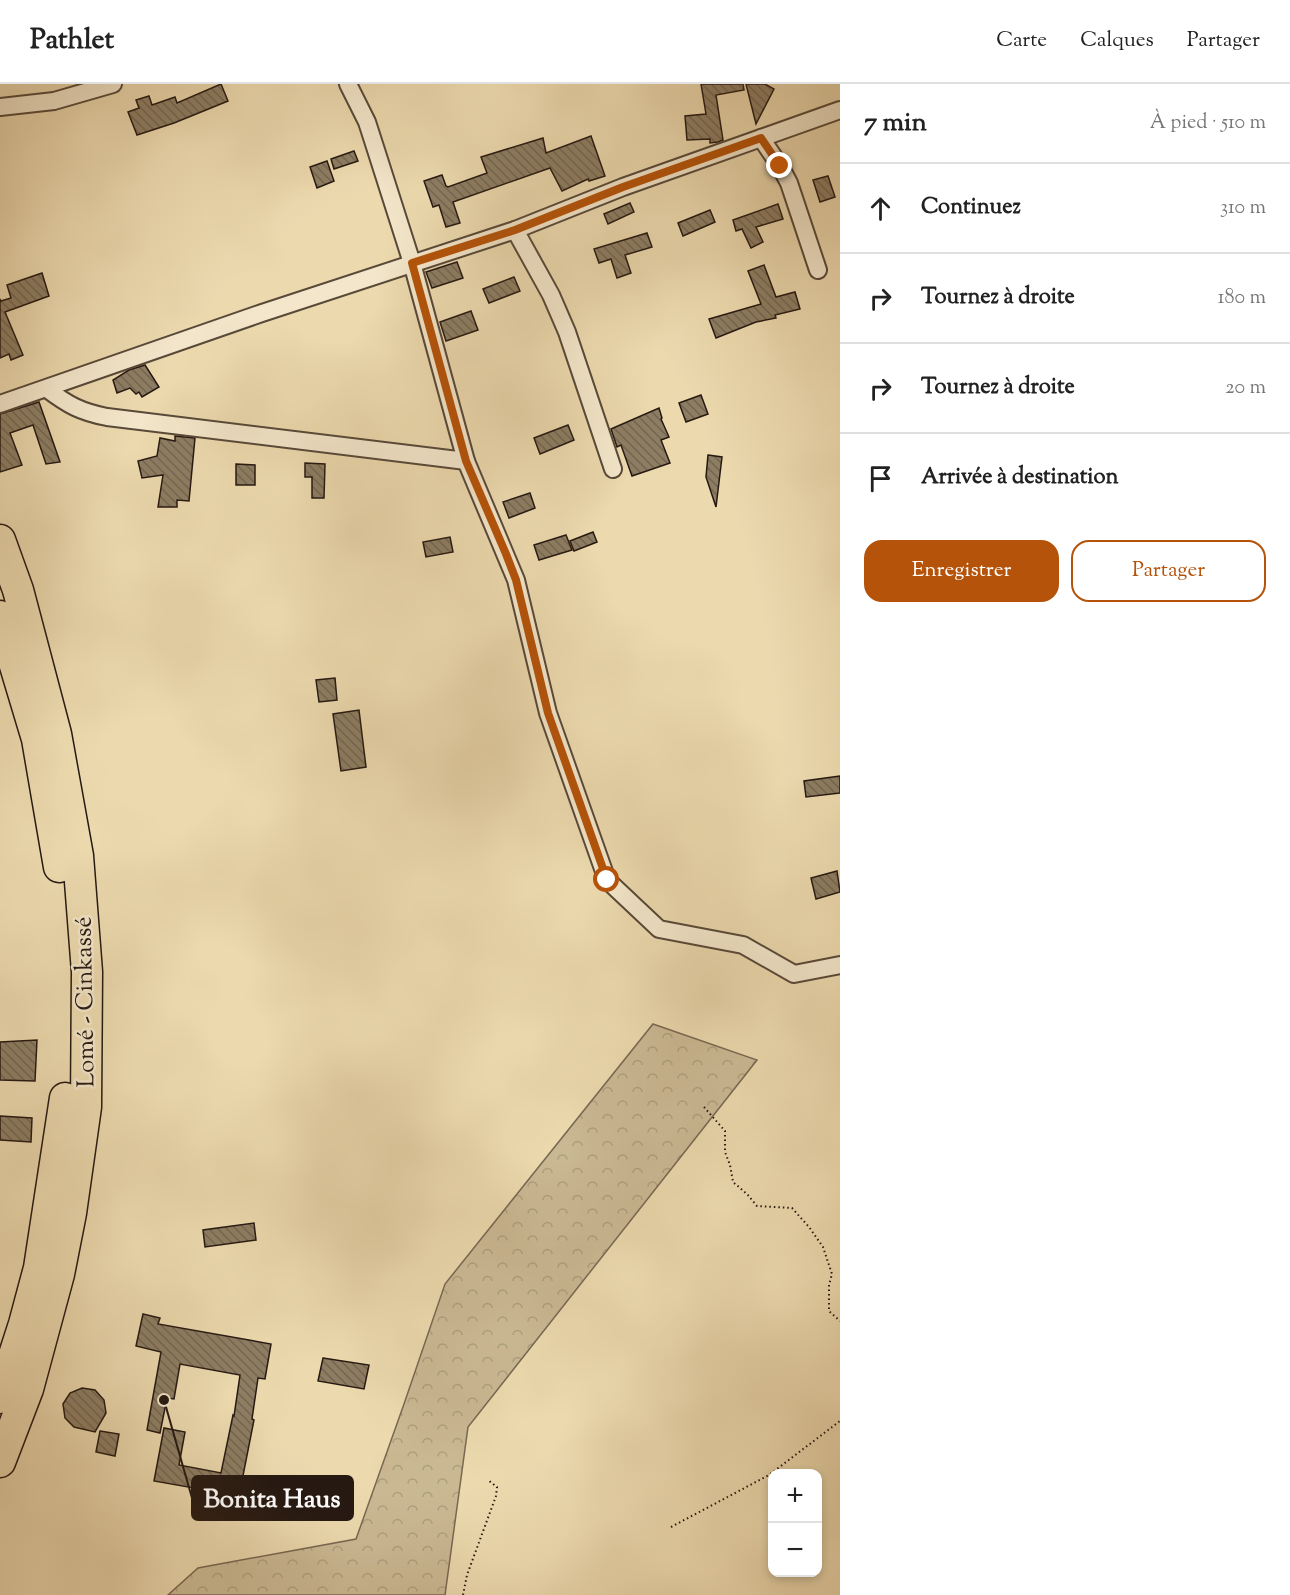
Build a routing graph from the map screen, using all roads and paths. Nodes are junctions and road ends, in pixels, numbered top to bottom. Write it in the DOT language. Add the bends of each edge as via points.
graph roads {
  1 [pos="112,84"];
  2 [pos="348,84"];
  3 [pos="0,107"];
  4 [pos="840,110"];
  5 [pos="761,138"];
  6 [pos="515,230"];
  7 [pos="412,263"];
  8 [pos="818,270"];
  9 [pos="47,389"];
  10 [pos="0,404"];
  11 [pos="466,461"];
  12 [pos="614,469"];
  13 [pos="0,540"];
  14 [pos="0,616"];
  15 [pos="840,965"];
  16 [pos="75,1107"];
  17 [pos="704,1107"];
  18 [pos="840,1321"];
  19 [pos="0,1398"];
  20 [pos="840,1421"];
  21 [pos="0,1462"];
  22 [pos="488,1480"];
  23 [pos="671,1527"];
  24 [pos="464,1595"];
  1 -- 3 [label="street" via="54,101"];
  2 -- 7 [label="street" via="367,122"];
  4 -- 5 [label="street"];
  5 -- 6 [label="street"];
  5 -- 8 [label="street" via="789,183"];
  6 -- 7 [label="street"];
  6 -- 12 [label="street" via="567,332"];
  7 -- 9 [label="street"];
  7 -- 11 [label="street"];
  9 -- 10 [label="street"];
  9 -- 11 [label="street" via="80,410 107,417"];
  11 -- 15 [label="street" via="516,580 548,713 607,880 659,929 743,945 794,974"];
  13 -- 16 [label="highway, Lomé - Cinkassé" via="18,590 56,734 78,856 87,972"];
  14 -- 16 [label="highway, Lomé - Cinkassé" via="37,739 58,860"];
  16 -- 19 [label="highway, Lomé - Cinkassé" via="39,1268"];
  16 -- 21 [label="highway, Lomé - Cinkassé" via="71,1213 59,1274 28,1389"];
  17 -- 18 [label="path" via="726,1131 725,1152 733,1182 757,1206 792,1208 823,1247 832,1274 829,1311"];
  20 -- 23 [label="path" via="769,1475"];
  22 -- 24 [label="path" via="497,1487 496,1496 467,1575"];
}
